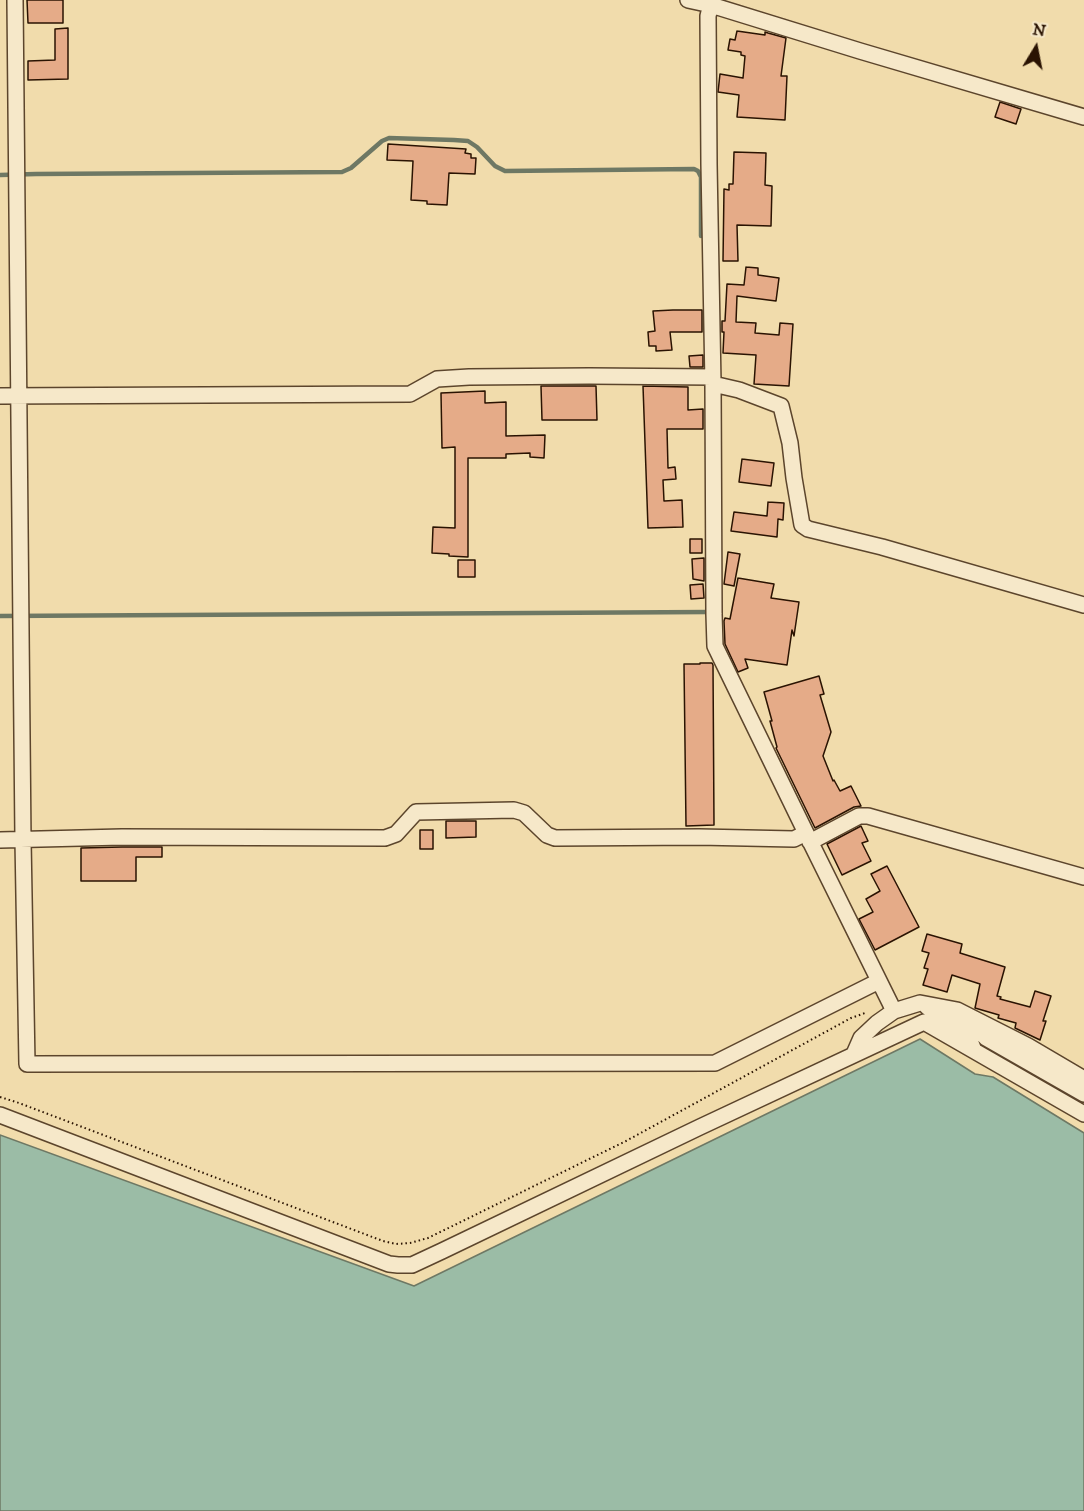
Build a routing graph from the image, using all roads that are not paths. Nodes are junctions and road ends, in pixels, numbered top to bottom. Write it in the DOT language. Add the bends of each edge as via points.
graph roads {
  1 [pos="15,0"];
  2 [pos="688,0"];
  3 [pos="712,3"];
  4 [pos="1084,117"];
  5 [pos="713,381"];
  6 [pos="0,396"];
  7 [pos="19,396"];
  8 [pos="1084,605"];
  9 [pos="808,837"];
  10 [pos="0,840"];
  11 [pos="23,840"];
  12 [pos="1084,877"];
  13 [pos="886,996"];
  14 [pos="920,1003"];
  15 [pos="957,1010"];
  16 [pos="974,1051"];
  17 [pos="854,1054"];
  18 [pos="1084,1078"];
  19 [pos="1084,1094"];
  20 [pos="1084,1114"];
  21 [pos="0,1115"];
  1 -- 7 [label="street"];
  2 -- 3 [label="street"];
  3 -- 4 [label="street" via="871,55"];
  3 -- 5 [label="street" via="708,16"];
  5 -- 7 [label="street" via="469,377 437,379 410,394"];
  5 -- 8 [label="street" via="781,406 802,525 808,529"];
  5 -- 9 [label="street" via="715,646"];
  6 -- 7 [label="street"];
  7 -- 11 [label="street"];
  9 -- 11 [label="street" via="555,838 524,813 514,810 416,812 396,834 385,838"];
  9 -- 12 [label="street" via="868,816"];
  9 -- 13 [label="street"];
  10 -- 11 [label="street"];
  11 -- 13 [label="street" via="27,1064 715,1064"];
  13 -- 14 [label="street"];
  13 -- 17 [label="street" via="877,1023 861,1038"];
  14 -- 15 [label="street"];
  14 -- 16 [label="street" via="967,1033"];
  15 -- 18 [label="street"];
  15 -- 19 [label="street" via="986,1038"];
  16 -- 17 [label="street" via="924,1022"];
  16 -- 20 [label="street"];
  17 -- 21 [label="street" via="412,1265 389,1264"];
}
